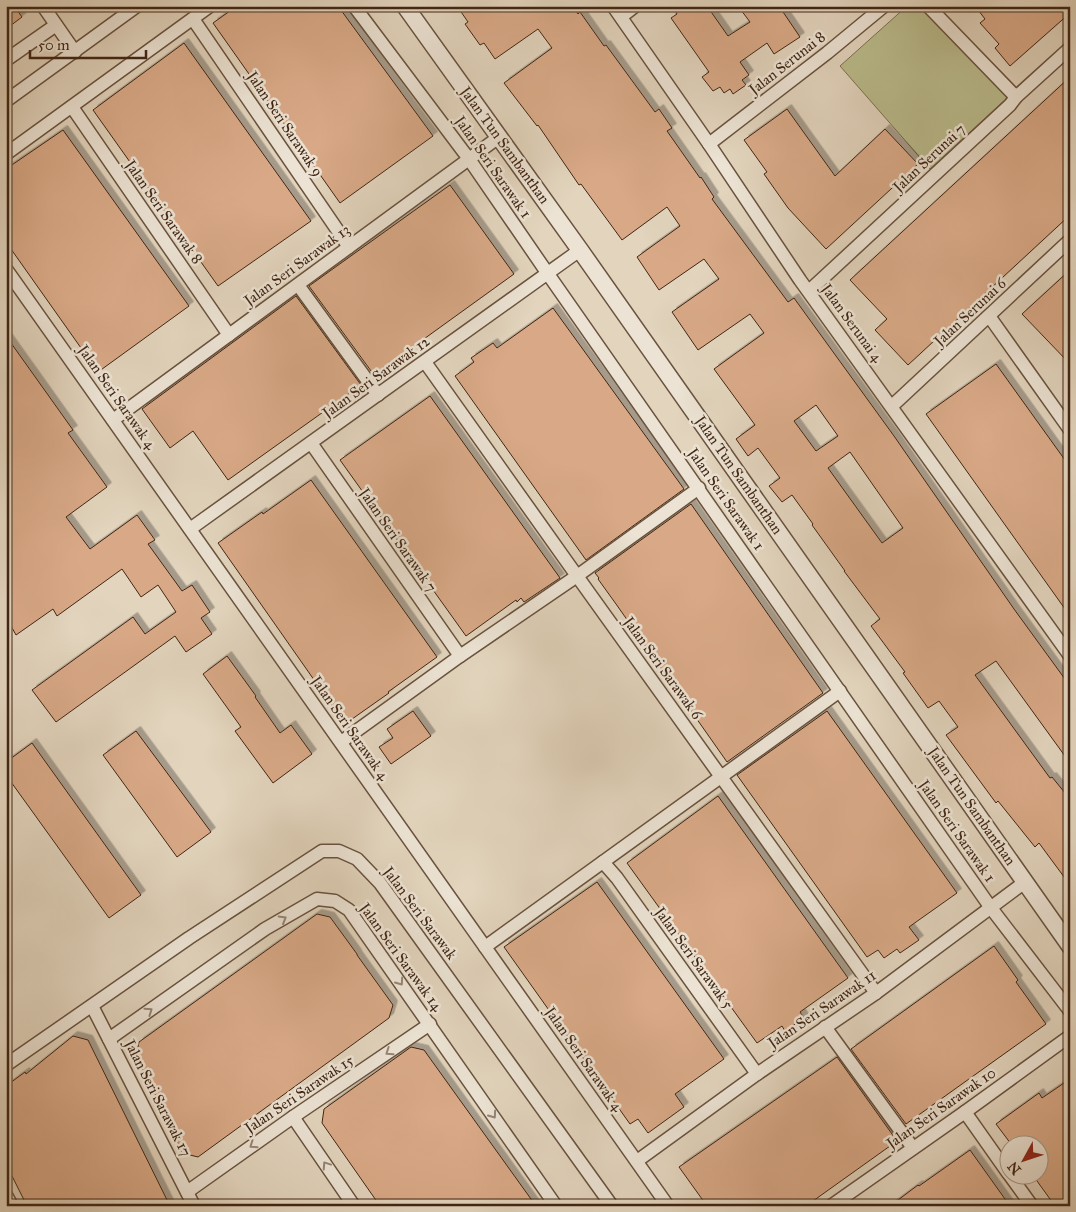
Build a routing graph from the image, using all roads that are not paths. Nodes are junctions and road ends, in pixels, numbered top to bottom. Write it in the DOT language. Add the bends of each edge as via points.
graph roads {
  1 [pos="43,6"];
  2 [pos="137,6"];
  3 [pos="210,6"];
  4 [pos="354,6"];
  5 [pos="405,6"];
  6 [pos="613,6"];
  7 [pos="635,6"];
  8 [pos="884,6"];
  9 [pos="928,6"];
  10 [pos="621,17"];
  11 [pos="193,19"];
  12 [pos="56,25"];
  13 [pos="1070,48"];
  14 [pos="75,52"];
  15 [pos="6,60"];
  16 [pos="1016,97"];
  17 [pos="6,101"];
  18 [pos="72,108"];
  19 [pos="499,137"];
  20 [pos="709,144"];
  21 [pos="6,154"];
  22 [pos="469,159"];
  23 [pos="1070,240"];
  24 [pos="349,247"];
  25 [pos="580,250"];
  26 [pos="6,269"];
  27 [pos="548,274"];
  28 [pos="298,285"];
  29 [pos="810,291"];
  30 [pos="989,316"];
  31 [pos="230,335"];
  32 [pos="425,362"];
  33 [pos="378,395"];
  34 [pos="892,406"];
  35 [pos="113,420"];
  36 [pos="1067,421"];
  37 [pos="311,443"];
  38 [pos="699,488"];
  39 [pos="190,529"];
  40 [pos="577,576"];
  41 [pos="460,656"];
  42 [pos="1070,656"];
  43 [pos="840,691"];
  44 [pos="341,742"];
  45 [pos="721,776"];
  46 [pos="603,862"];
  47 [pos="1026,882"];
  48 [pos="991,908"];
  49 [pos="1070,946"];
  50 [pos="485,947"];
  51 [pos="876,992"];
  52 [pos="92,1006"];
  53 [pos="1070,1011"];
  54 [pos="430,1024"];
  55 [pos="825,1027"];
  56 [pos="1070,1036"];
  57 [pos="109,1039"];
  58 [pos="6,1064"];
  59 [pos="757,1074"];
  60 [pos="965,1112"];
  61 [pos="293,1117"];
  62 [pos="913,1148"];
  63 [pos="998,1158"];
  64 [pos="637,1161"];
  65 [pos="1016,1184"];
  66 [pos="186,1192"];
  67 [pos="6,1195"];
  68 [pos="839,1203"];
  69 [pos="12,1206"];
  70 [pos="194,1206"];
  71 [pos="354,1206"];
  72 [pos="556,1206"];
  73 [pos="612,1206"];
  74 [pos="668,1206"];
  75 [pos="1032,1206"];
  1 -- 12 [label="street"];
  2 -- 14 [label="street"];
  3 -- 11 [label="street"];
  4 -- 22 [label="street, Jalan Seri Sarawak 1"];
  5 -- 19 [label="street, Jalan Tun Sambanthan"];
  6 -- 10 [label="street, Jalan Serunai 4"];
  7 -- 10 [label="street"];
  8 -- 20 [label="street, Jalan Serunai 8"];
  9 -- 16 [label="street"];
  10 -- 20 [label="street, Jalan Serunai 4"];
  11 -- 18 [label="street"];
  11 -- 24 [label="street, Jalan Seri Sarawak 9"];
  12 -- 14 [label="street"];
  12 -- 15 [label="street"];
  13 -- 16 [label="street, Jalan Serunai 7"];
  14 -- 17 [label="street"];
  16 -- 29 [label="street, Jalan Serunai 7"];
  18 -- 21 [label="street"];
  18 -- 31 [label="street, Jalan Seri Sarawak 8"];
  19 -- 22 [label="street, Jalan Seri Sarawak 13"];
  19 -- 25 [label="street, Jalan Tun Sambanthan"];
  20 -- 29 [label="street, Jalan Serunai 4"];
  22 -- 24 [label="street, Jalan Seri Sarawak 13"];
  22 -- 27 [label="street, Jalan Seri Sarawak 1"];
  23 -- 30 [label="street, Jalan Serunai 6"];
  24 -- 28 [label="street, Jalan Seri Sarawak 13"];
  25 -- 27 [label="street, Jalan Seri Sarawak 12"];
  25 -- 47 [label="street, Jalan Tun Sambanthan"];
  26 -- 35 [label="street, Jalan Seri Sarawak 4"];
  27 -- 32 [label="street, Jalan Seri Sarawak 12"];
  27 -- 38 [label="street, Jalan Seri Sarawak 1"];
  28 -- 31 [label="street, Jalan Seri Sarawak 13"];
  28 -- 33 [label="street"];
  29 -- 34 [label="street, Jalan Serunai 4"];
  30 -- 34 [label="street, Jalan Serunai 6"];
  30 -- 36 [label="street"];
  31 -- 35 [label="street, Jalan Seri Sarawak 13"];
  32 -- 33 [label="street, Jalan Seri Sarawak 12"];
  32 -- 40 [label="street, Jalan Seri Sarawak 6"];
  33 -- 37 [label="street, Jalan Seri Sarawak 12"];
  34 -- 42 [label="street, Jalan Serunai 4"];
  35 -- 39 [label="street, Jalan Seri Sarawak 4"];
  37 -- 39 [label="street, Jalan Seri Sarawak 12"];
  37 -- 41 [label="street, Jalan Seri Sarawak 7"];
  38 -- 40 [label="street"];
  38 -- 43 [label="street, Jalan Seri Sarawak 1"];
  39 -- 44 [label="street, Jalan Seri Sarawak 4"];
  40 -- 41 [label="street"];
  40 -- 45 [label="street, Jalan Seri Sarawak 6"];
  41 -- 44 [label="street"];
  43 -- 45 [label="street"];
  43 -- 48 [label="street, Jalan Seri Sarawak 1"];
  44 -- 50 [label="street, Jalan Seri Sarawak 4"];
  45 -- 46 [label="street"];
  45 -- 51 [label="street, Jalan Seri Sarawak 6"];
  46 -- 50 [label="street"];
  46 -- 59 [label="street, Jalan Seri Sarawak 5"];
  47 -- 48 [label="street, Jalan Seri Sarawak 11"];
  47 -- 49 [label="street, Jalan Tun Sambanthan"];
  48 -- 51 [label="street, Jalan Seri Sarawak 11"];
  48 -- 53 [label="street, Jalan Seri Sarawak 1"];
  50 -- 64 [label="street, Jalan Seri Sarawak 4"];
  51 -- 55 [label="street, Jalan Seri Sarawak 11"];
  52 -- 57 [label="street, Jalan Seri Sarawak 17"];
  52 -- 58 [label="street, Jalan Seri Sarawak"];
  52 -- 73 [label="street, Jalan Seri Sarawak" via="322,851 339,851 357,859 380,883"];
  57 -- 54 [label="street, Jalan Seri Sarawak 14, one-way" via="265,930 317,899 335,901 349,910"];
  54 -- 61 [label="street, Jalan Seri Sarawak 15, one-way"];
  54 -- 72 [label="street, Jalan Seri Sarawak 14, one-way"];
  55 -- 59 [label="street, Jalan Seri Sarawak 11"];
  55 -- 62 [label="street"];
  56 -- 60 [label="street, Jalan Seri Sarawak 10"];
  57 -- 66 [label="street, Jalan Seri Sarawak 17"];
  59 -- 64 [label="street, Jalan Seri Sarawak 11"];
  60 -- 62 [label="street, Jalan Seri Sarawak 10"];
  60 -- 63 [label="street"];
  61 -- 66 [label="street, Jalan Seri Sarawak 15, one-way"];
  71 -- 61 [label="street, one-way"];
  62 -- 68 [label="street, Jalan Seri Sarawak 10"];
  64 -- 74 [label="street, Jalan Seri Sarawak 4"];
  65 -- 75 [label="street"];
  66 -- 70 [label="street, Jalan Seri Sarawak 17"];
  67 -- 69 [label="street"];
}
